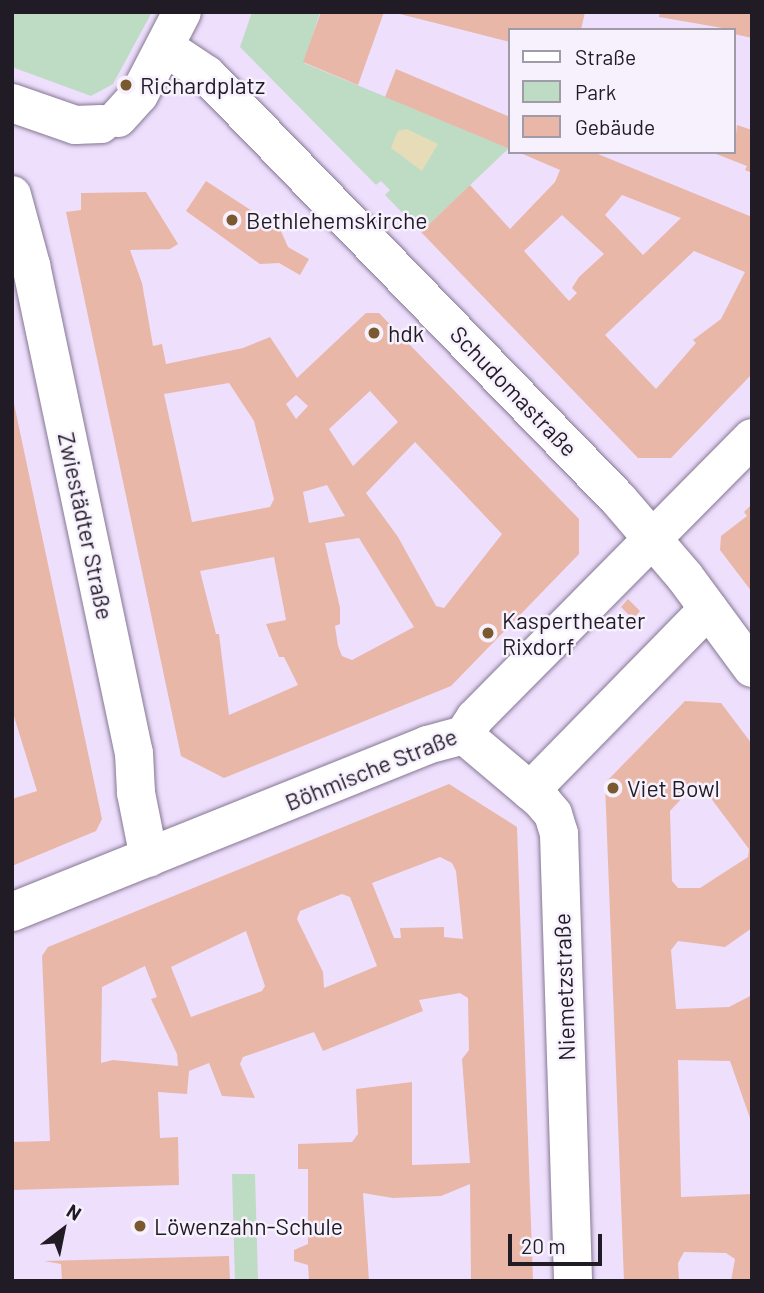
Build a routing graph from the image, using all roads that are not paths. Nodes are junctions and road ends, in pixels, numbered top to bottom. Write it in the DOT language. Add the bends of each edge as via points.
graph roads {
  1 [pos="182,12"];
  2 [pos="164,47"];
  3 [pos="14,110"];
  4 [pos="12,195"];
  5 [pos="752,438"];
  6 [pos="652,538"];
  7 [pos="708,609"];
  8 [pos="752,668"];
  9 [pos="464,735"];
  10 [pos="530,791"];
  11 [pos="149,858"];
  12 [pos="12,912"];
  13 [pos="573,1281"];
  1 -- 2 [label="street"];
  2 -- 3 [label="street" via="139,95 110,121 75,125"];
  2 -- 6 [label="street, Schudomastraße" via="200,68 226,94"];
  4 -- 11 [label="street, Zwiestädter Straße" via="134,752 136,793"];
  5 -- 6 [label="street, Böhmische Straße"];
  6 -- 7 [label="street, Schudomastraße"];
  6 -- 9 [label="street, Böhmische Straße"];
  7 -- 8 [label="street, Schudomastraße"];
  7 -- 10 [label="street"];
  9 -- 10 [label="street, Niemetzstraße"];
  9 -- 11 [label="street, Böhmische Straße" via="427,745"];
  10 -- 13 [label="street, Niemetzstraße" via="553,814 559,834"];
  11 -- 12 [label="street, Böhmische Straße"];
}
